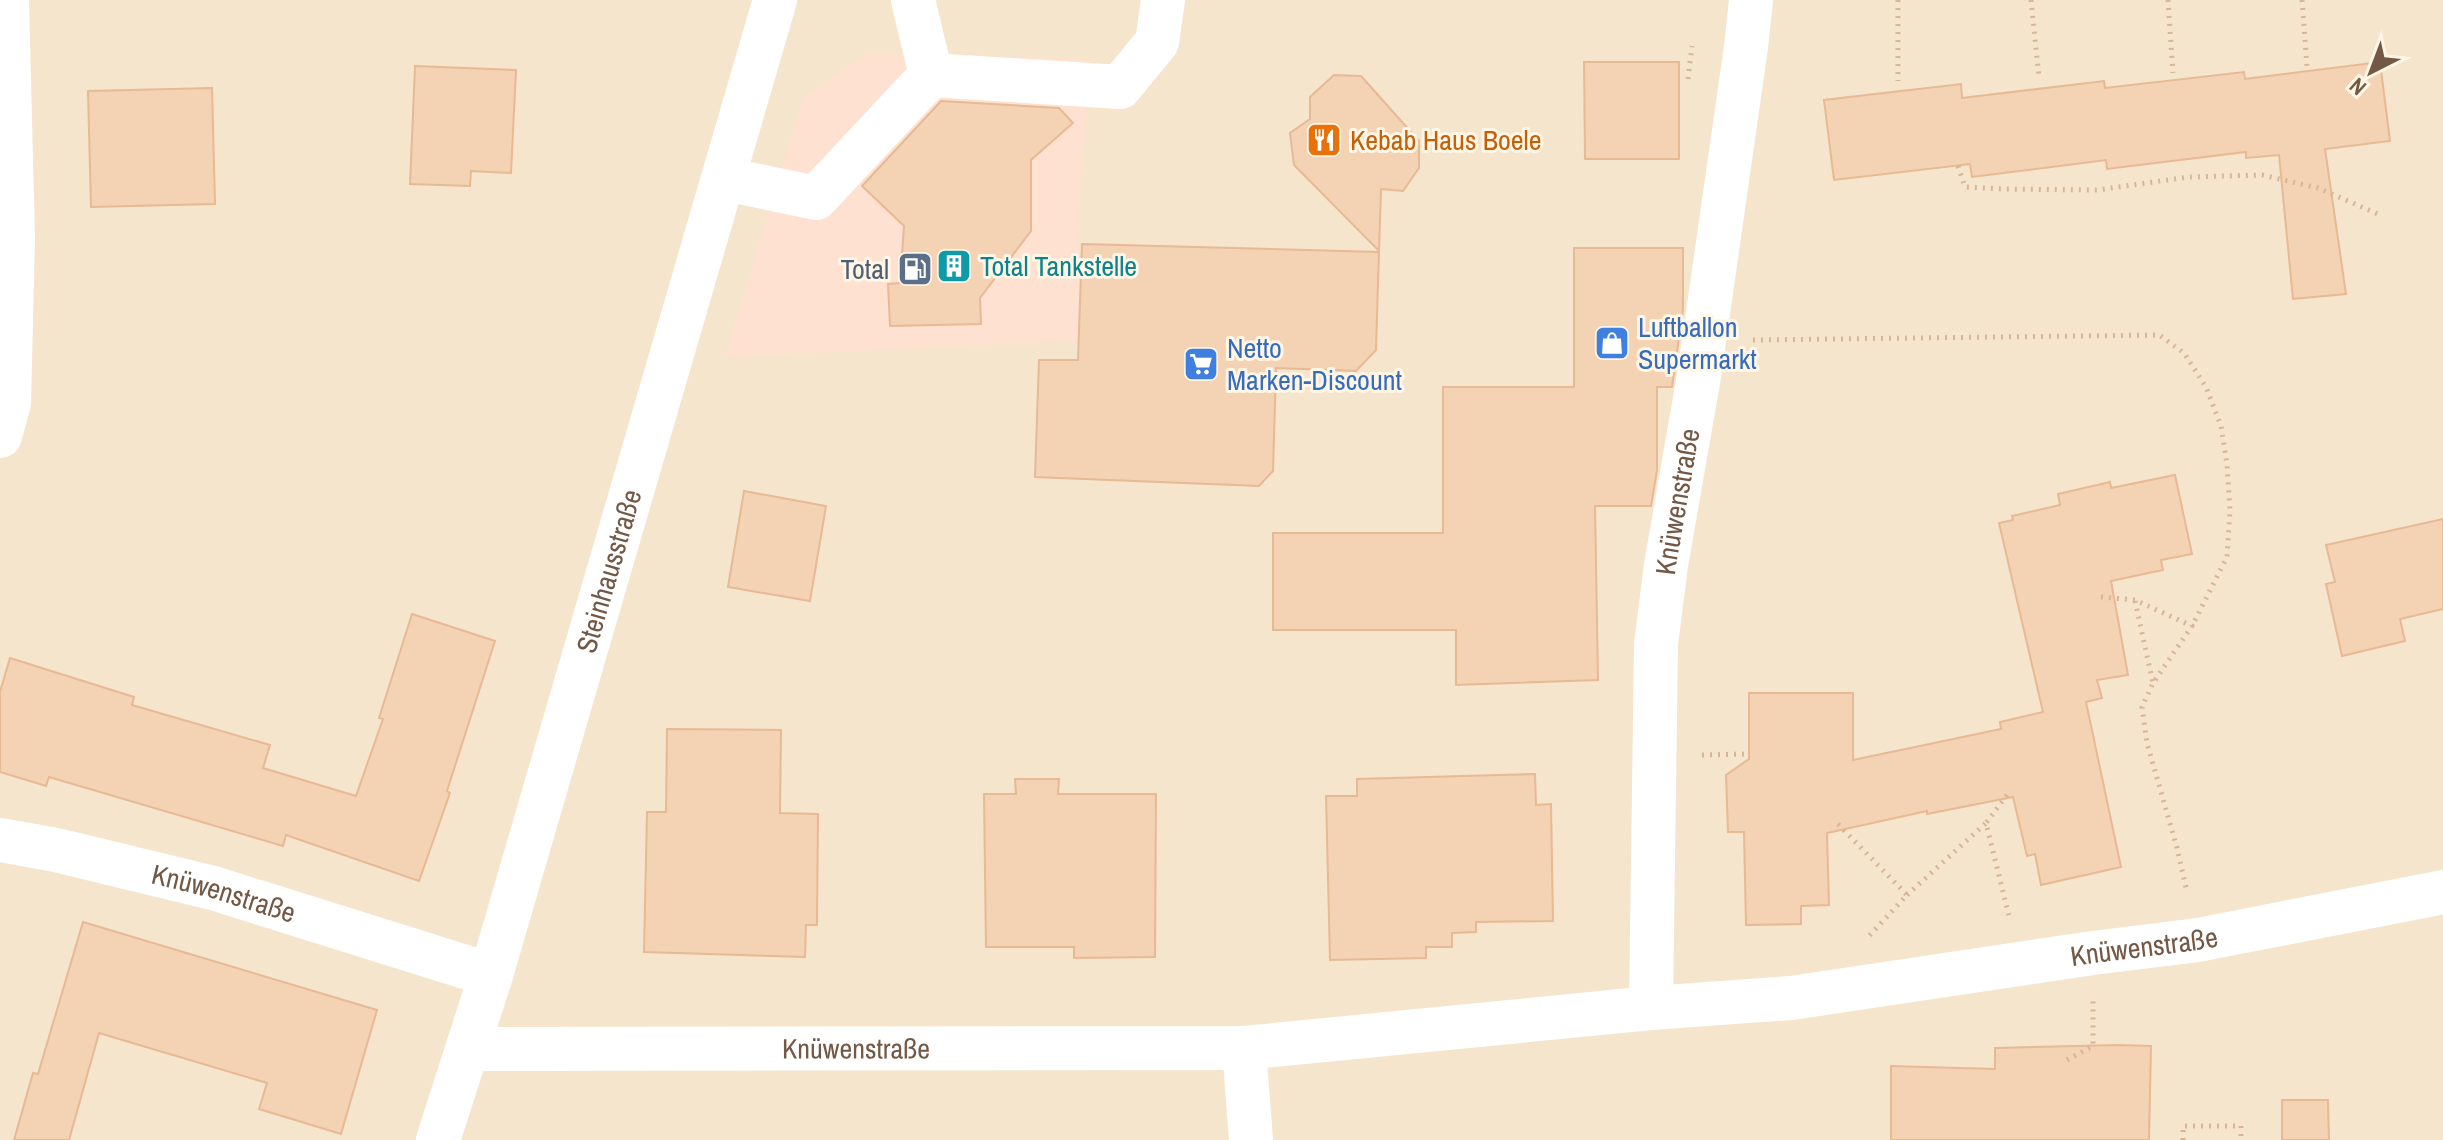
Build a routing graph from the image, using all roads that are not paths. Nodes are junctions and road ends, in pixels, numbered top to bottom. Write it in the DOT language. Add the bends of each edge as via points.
graph roads {
  1 [pos="7,0"];
  2 [pos="775,0"];
  3 [pos="913,0"];
  4 [pos="1163,0"];
  5 [pos="1751,0"];
  6 [pos="931,75"];
  7 [pos="725,179"];
  8 [pos="0,436"];
  9 [pos="0,840"];
  10 [pos="2443,892"];
  11 [pos="491,975"];
  12 [pos="1651,1008"];
  13 [pos="1244,1048"];
  14 [pos="468,1049"];
  15 [pos="438,1140"];
  16 [pos="1251,1140"];
  1 -- 8 [label="street" via="13,254 9,403"];
  2 -- 7 [label="street, Steinhausstraße"];
  3 -- 6 [label="street"];
  4 -- 6 [label="street" via="1157,42 1120,87"];
  5 -- 12 [label="street, Knüwenstraße" via="1656,644"];
  6 -- 7 [label="street" via="816,198"];
  7 -- 11 [label="street, Steinhausstraße"];
  9 -- 11 [label="street, Knüwenstraße" via="213,888"];
  10 -- 12 [label="street, Knüwenstraße" via="2198,940 1791,998"];
  11 -- 14 [label="street, Steinhausstraße"];
  12 -- 13 [label="street, Knüwenstraße"];
  13 -- 14 [label="street, Knüwenstraße"];
  13 -- 16 [label="street"];
  14 -- 15 [label="street, Steinhausstraße"];
}
